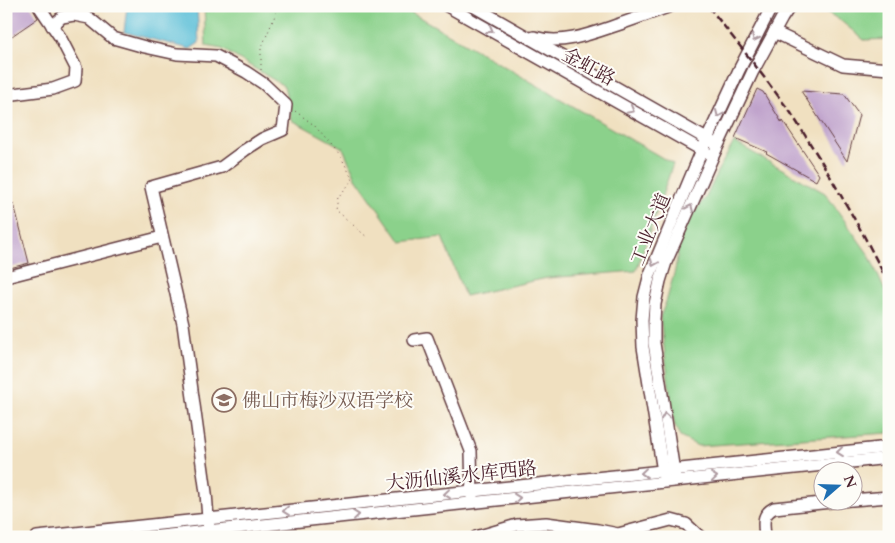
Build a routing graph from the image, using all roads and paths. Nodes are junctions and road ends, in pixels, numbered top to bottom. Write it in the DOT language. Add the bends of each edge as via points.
graph roads {
  1 [pos="39,6"];
  2 [pos="278,6"];
  3 [pos="447,6"];
  4 [pos="474,6"];
  5 [pos="490,6"];
  6 [pos="671,6"];
  7 [pos="790,6"];
  8 [pos="768,8"];
  9 [pos="782,18"];
  10 [pos="52,26"];
  11 [pos="774,32"];
  12 [pos="889,69"];
  13 [pos="261,82"];
  14 [pos="6,95"];
  15 [pos="286,105"];
  16 [pos="707,139"];
  17 [pos="718,145"];
  18 [pos="702,150"];
  19 [pos="713,156"];
  20 [pos="162,237"];
  21 [pos="368,238"];
  22 [pos="6,277"];
  23 [pos="414,340"];
  24 [pos="889,447"];
  25 [pos="889,458"];
  26 [pos="669,476"];
  27 [pos="472,491"];
  28 [pos="889,497"];
  29 [pos="862,499"];
  30 [pos="472,503"];
  31 [pos="812,504"];
  32 [pos="208,519"];
  33 [pos="209,531"];
  34 [pos="112,533"];
  35 [pos="612,535"];
  36 [pos="37,537"];
  37 [pos="151,537"];
  38 [pos="476,537"];
  39 [pos="700,537"];
  40 [pos="765,537"];
  1 -- 10 [label="street"];
  2 -- 13 [label="path" via="261,49"];
  3 -- 18 [label="street, 金虹路, one-way"];
  4 -- 16 [label="street, 金虹路"];
  5 -- 6 [label="street" via="520,32 554,40 584,37"];
  7 -- 9 [label="street"];
  8 -- 9 [label="street"];
  8 -- 16 [label="street, 工业大道, one-way"];
  9 -- 11 [label="street"];
  10 -- 13 [label="street" via="62,17 89,18 113,38 177,54 216,56"];
  10 -- 14 [label="street" via="76,68 75,81 53,89"];
  11 -- 12 [label="street" via="843,64"];
  11 -- 17 [label="street, 工业大道"];
  13 -- 15 [label="street"];
  15 -- 20 [label="street" via="283,130 262,139 222,167 151,188"];
  15 -- 21 [label="path" via="314,125 341,157 352,180 338,198 336,210"];
  16 -- 17 [label="street, 金虹路"];
  16 -- 18 [label="street, 工业大道"];
  17 -- 19 [label="street, 工业大道"];
  18 -- 19 [label="street, 金虹路"];
  18 -- 26 [label="street, 工业大道, one-way" via="650,274 644,296 643,347"];
  26 -- 19 [label="street, 工业大道, one-way" via="654,343 655,304 666,262"];
  20 -- 22 [label="street"];
  20 -- 32 [label="street" via="182,324"];
  23 -- 27 [label="street" via="428,338 471,450"];
  24 -- 26 [label="street, 大沥仙溪水库西路, one-way"];
  26 -- 25 [label="street, one-way"];
  26 -- 27 [label="street, 大沥仙溪水库西路, one-way"];
  30 -- 26 [label="street, one-way"];
  27 -- 30 [label="street"];
  27 -- 32 [label="street, 大沥仙溪水库西路, one-way"];
  28 -- 29 [label="street"];
  33 -- 30 [label="street, one-way"];
  31 -- 40 [label="street" via="768,511 764,518"];
  32 -- 33 [label="street"];
  32 -- 34 [label="street, 大沥仙溪水库西路"];
  33 -- 37 [label="street"];
  34 -- 36 [label="street, 大沥仙溪水库西路"];
  35 -- 38 [label="street" via="546,523 516,525"];
  35 -- 39 [label="street" via="671,520 686,524"];
}
